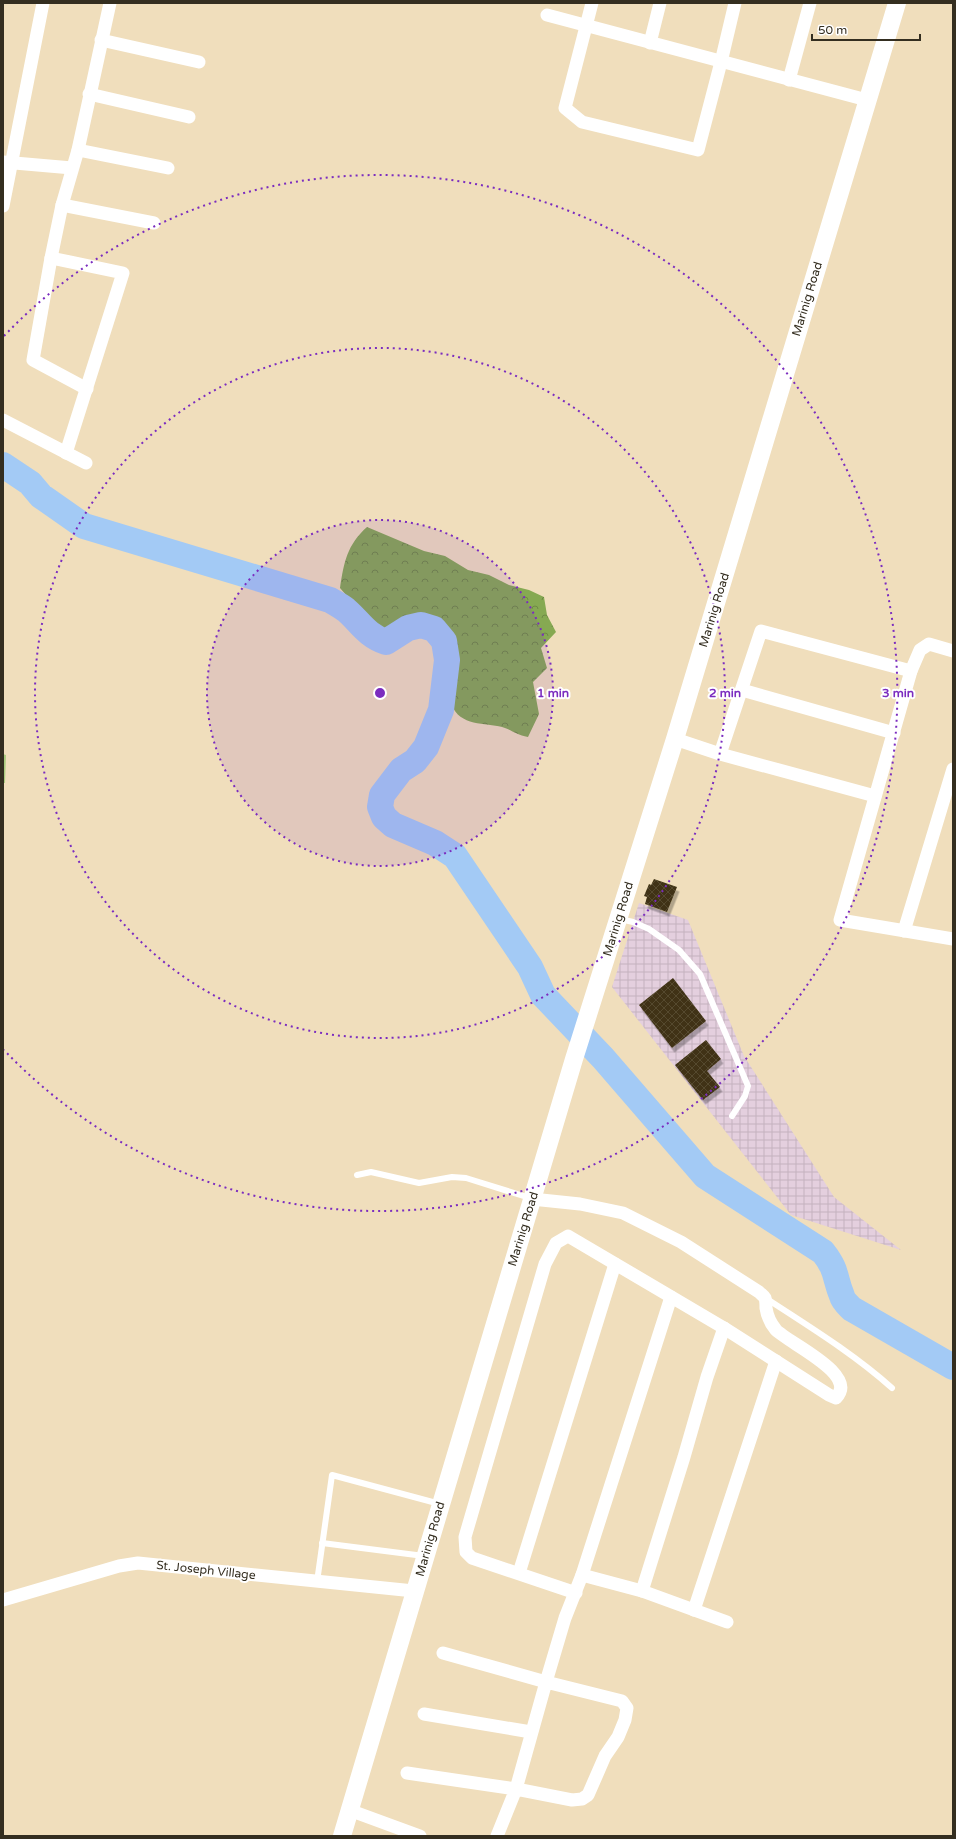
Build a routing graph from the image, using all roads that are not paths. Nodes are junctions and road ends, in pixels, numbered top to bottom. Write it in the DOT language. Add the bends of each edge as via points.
graph roads {
  1 [pos="42,3"];
  2 [pos="110,3"];
  3 [pos="592,3"];
  4 [pos="660,3"];
  5 [pos="735,3"];
  6 [pos="810,3"];
  7 [pos="897,3"];
  8 [pos="547,15"];
  9 [pos="586,26"];
  10 [pos="101,40"];
  11 [pos="650,43"];
  12 [pos="199,62"];
  13 [pos="721,62"];
  14 [pos="789,80"];
  15 [pos="90,94"];
  16 [pos="867,100"];
  17 [pos="189,116"];
  18 [pos="78,150"];
  19 [pos="8,163"];
  20 [pos="72,168"];
  21 [pos="168,168"];
  22 [pos="62,205"];
  23 [pos="3,206"];
  24 [pos="154,223"];
  25 [pos="51,258"];
  26 [pos="87,388"];
  27 [pos="3,420"];
  28 [pos="66,453"];
  29 [pos="86,463"];
  30 [pos="953,651"];
  31 [pos="911,671"];
  32 [pos="742,690"];
  33 [pos="894,732"];
  34 [pos="675,739"];
  35 [pos="720,754"];
  36 [pos="953,769"];
  37 [pos="875,796"];
  38 [pos="618,918"];
  39 [pos="904,931"];
  40 [pos="953,939"];
  41 [pos="732,1116"];
  42 [pos="357,1175"];
  43 [pos="532,1199"];
  44 [pos="615,1264"];
  45 [pos="671,1297"];
  46 [pos="765,1298"];
  47 [pos="724,1328"];
  48 [pos="776,1361"];
  49 [pos="892,1388"];
  50 [pos="440,1504"];
  51 [pos="322,1542"];
  52 [pos="425,1556"];
  53 [pos="519,1573"];
  54 [pos="582,1575"];
  55 [pos="317,1582"];
  56 [pos="414,1591"];
  57 [pos="642,1591"];
  58 [pos="576,1592"];
  59 [pos="3,1600"];
  60 [pos="694,1610"];
  61 [pos="727,1622"];
  62 [pos="443,1653"];
  63 [pos="546,1682"];
  64 [pos="424,1714"];
  65 [pos="531,1732"];
  66 [pos="407,1773"];
  67 [pos="516,1789"];
  68 [pos="350,1810"];
  69 [pos="342,1836"];
  70 [pos="420,1836"];
  71 [pos="497,1836"];
  1 -- 19 [label="street"];
  2 -- 10 [label="street"];
  3 -- 9 [label="street"];
  4 -- 11 [label="street"];
  5 -- 13 [label="street"];
  6 -- 14 [label="street"];
  7 -- 16 [label="street, Marinig Road"];
  8 -- 9 [label="street"];
  9 -- 11 [label="street"];
  9 -- 13 [label="street" via="565,108 582,122 698,150"];
  10 -- 12 [label="street"];
  10 -- 15 [label="street"];
  11 -- 13 [label="street"];
  13 -- 14 [label="street"];
  14 -- 16 [label="street"];
  15 -- 17 [label="street"];
  15 -- 18 [label="street"];
  16 -- 34 [label="street, Marinig Road"];
  18 -- 20 [label="street"];
  18 -- 21 [label="street"];
  19 -- 20 [label="street"];
  19 -- 23 [label="street"];
  20 -- 22 [label="street"];
  22 -- 24 [label="street"];
  22 -- 25 [label="street"];
  25 -- 26 [label="street" via="33,360"];
  25 -- 26 [label="street" via="123,273"];
  26 -- 28 [label="street"];
  27 -- 28 [label="street"];
  28 -- 29 [label="street"];
  30 -- 31 [label="street" via="928,644 920,650"];
  31 -- 32 [label="street" via="761,632"];
  31 -- 33 [label="street"];
  32 -- 33 [label="street"];
  32 -- 35 [label="street"];
  33 -- 37 [label="street"];
  34 -- 35 [label="street"];
  34 -- 38 [label="street, Marinig Road"];
  35 -- 37 [label="street"];
  36 -- 39 [label="street"];
  37 -- 39 [label="street" via="840,920"];
  38 -- 41 [label="lane" via="649,929 679,950 700,974 748,1086 745,1096"];
  38 -- 43 [label="street, Marinig Road"];
  39 -- 40 [label="street"];
  42 -- 43 [label="lane" via="371,1172 419,1183 452,1177 466,1178"];
  43 -- 46 [label="street" via="580,1204 623,1213 681,1242"];
  43 -- 50 [label="street, Marinig Road"];
  44 -- 45 [label="street"];
  44 -- 53 [label="street"];
  44 -- 53 [label="street" via="568,1236 556,1243 545,1264 465,1536 466,1552 472,1558"];
  45 -- 47 [label="street"];
  45 -- 54 [label="street"];
  46 -- 48 [label="street" via="770,1320 776,1330 817,1358 840,1379 840,1394 836,1398 829,1396"];
  46 -- 49 [label="lane" via="814,1328"];
  47 -- 48 [label="street"];
  47 -- 57 [label="street"];
  48 -- 60 [label="street"];
  50 -- 51 [label="lane" via="332,1475"];
  50 -- 52 [label="street, Marinig Road"];
  51 -- 52 [label="lane"];
  51 -- 55 [label="lane"];
  52 -- 56 [label="street, Marinig Road"];
  53 -- 58 [label="street"];
  54 -- 57 [label="street"];
  54 -- 58 [label="street"];
  55 -- 56 [label="street, St. Joseph Village"];
  55 -- 59 [label="street, St. Joseph Village" via="138,1563 119,1566"];
  56 -- 68 [label="street, Marinig Road"];
  57 -- 60 [label="street"];
  58 -- 63 [label="street"];
  60 -- 61 [label="street"];
  62 -- 63 [label="street"];
  63 -- 65 [label="street"];
  63 -- 67 [label="street" via="622,1701 627,1708 625,1720 588,1794 582,1799 572,1800"];
  64 -- 65 [label="street"];
  65 -- 67 [label="street"];
  66 -- 67 [label="street"];
  67 -- 71 [label="street"];
  68 -- 69 [label="street, Marinig Road"];
  68 -- 70 [label="street"];
}
